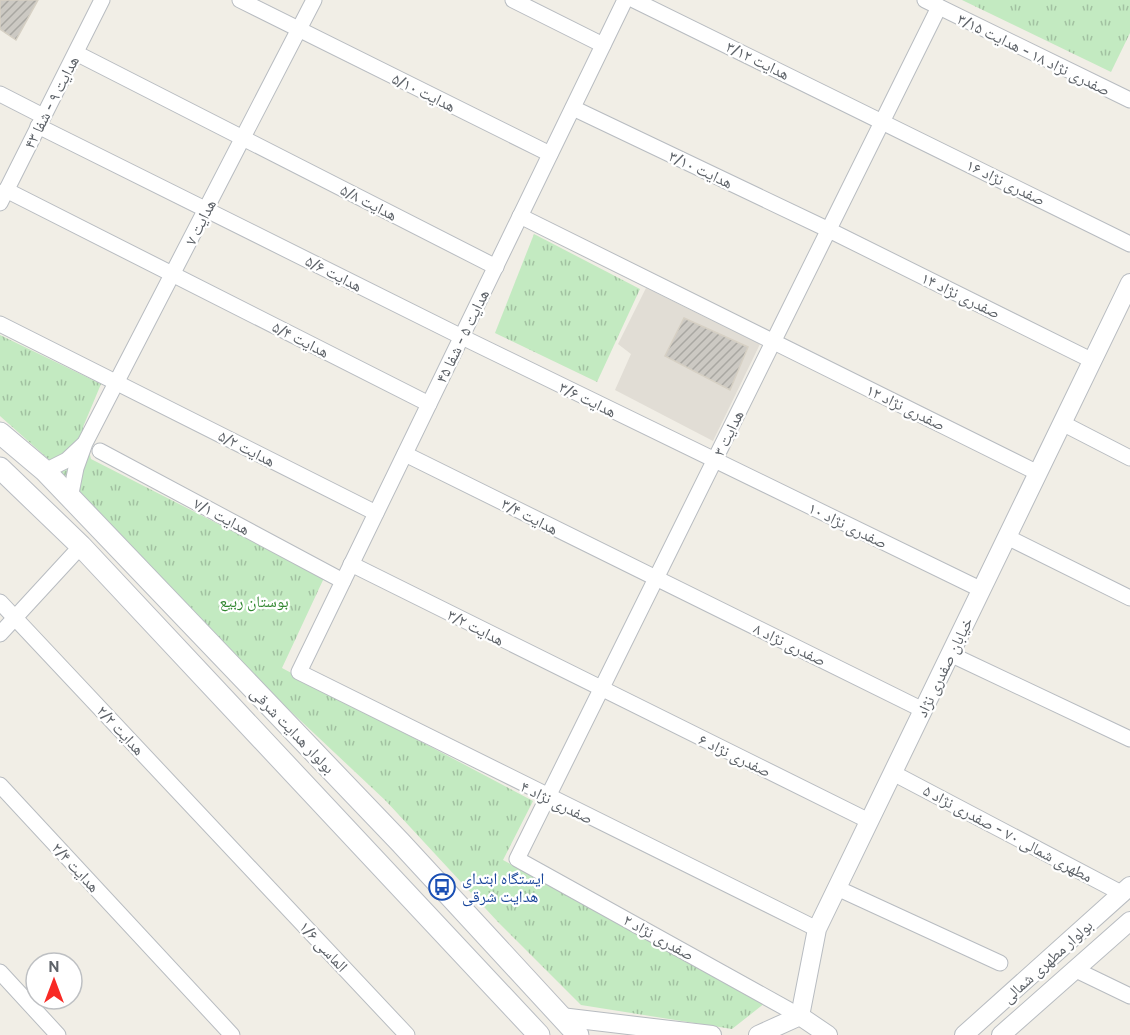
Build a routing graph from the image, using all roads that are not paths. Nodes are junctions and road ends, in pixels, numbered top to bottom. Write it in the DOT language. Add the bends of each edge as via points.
graph roads {
  1 [pos="240,0"];
  2 [pos="314,0"];
  3 [pos="513,0"];
  4 [pos="625,0"];
  5 [pos="634,0"];
  6 [pos="95,2"];
  7 [pos="932,3"];
  8 [pos="298,30"];
  9 [pos="603,45"];
  10 [pos="76,53"];
  11 [pos="0,94"];
  12 [pos="1130,100"];
  13 [pos="573,108"];
  14 [pos="41,121"];
  15 [pos="882,121"];
  16 [pos="243,137"];
  17 [pos="550,154"];
  18 [pos="3,197"];
  19 [pos="207,209"];
  20 [pos="520,216"];
  21 [pos="829,230"];
  22 [pos="1130,244"];
  23 [pos="496,267"];
  24 [pos="174,273"];
  25 [pos="1130,283"];
  26 [pos="1125,307"];
  27 [pos="0,324"];
  28 [pos="462,337"];
  29 [pos="773,342"];
  30 [pos="1092,361"];
  31 [pos="118,383"];
  32 [pos="429,404"];
  33 [pos="1062,423"];
  34 [pos="0,433"];
  35 [pos="85,443"];
  36 [pos="100,451"];
  37 [pos="405,454"];
  38 [pos="1130,458"];
  39 [pos="714,460"];
  40 [pos="0,468"];
  41 [pos="45,471"];
  42 [pos="1038,473"];
  43 [pos="70,498"];
  44 [pos="376,513"];
  45 [pos="1008,537"];
  46 [pos="81,546"];
  47 [pos="351,564"];
  48 [pos="656,579"];
  49 [pos="343,581"];
  50 [pos="982,590"];
  51 [pos="1130,598"];
  52 [pos="0,602"];
  53 [pos="15,617"];
  54 [pos="0,634"];
  55 [pos="950,654"];
  56 [pos="299,672"];
  57 [pos="601,689"];
  58 [pos="923,710"];
  59 [pos="1130,739"];
  60 [pos="893,773"];
  61 [pos="0,785"];
  62 [pos="548,798"];
  63 [pos="869,821"];
  64 [pos="241,858"];
  65 [pos="518,859"];
  66 [pos="837,888"];
  67 [pos="1126,890"];
  68 [pos="1130,921"];
  69 [pos="817,929"];
  70 [pos="1000,963"];
  71 [pos="1074,969"];
  72 [pos="0,972"];
  73 [pos="1130,996"];
  74 [pos="800,1016"];
  75 [pos="561,1017"];
  76 [pos="58,1035"];
  77 [pos="232,1035"];
  78 [pos="407,1035"];
  79 [pos="539,1035"];
  80 [pos="578,1035"];
  81 [pos="712,1035"];
  82 [pos="758,1035"];
  83 [pos="828,1035"];
  84 [pos="964,1035"];
  85 [pos="1001,1035"];
  1 -- 8 [label="street, هدایت ۵/۱۰"];
  2 -- 8 [label="street, هدایت ۷"];
  3 -- 9 [label="street"];
  4 -- 9 [label="street, هدایت ۵ - شفا ۴۵"];
  5 -- 15 [label="street, هدایت ۳/۱۲"];
  6 -- 10 [label="street, هدایت ۹ - شفا ۴۳"];
  7 -- 12 [label="street, صفدری نژاد ۱۸ - هدایت ۳/۱۵"];
  7 -- 15 [label="street, هدایت ۳"];
  8 -- 16 [label="street, هدایت ۷"];
  8 -- 17 [label="street, هدایت ۵/۱۰"];
  9 -- 13 [label="street, هدایت ۵ - شفا ۴۵"];
  10 -- 14 [label="street, هدایت ۹ - شفا ۴۳"];
  10 -- 16 [label="street, هدایت ۵/۸"];
  11 -- 14 [label="street, هدایت ۵/۶"];
  13 -- 17 [label="street, هدایت ۵ - شفا ۴۵"];
  13 -- 21 [label="street, هدایت ۳/۱۰"];
  14 -- 18 [label="street, هدایت ۹ - شفا ۴۳"];
  14 -- 19 [label="street, هدایت ۵/۶"];
  15 -- 21 [label="street, هدایت ۳"];
  15 -- 22 [label="street, صفدری نژاد ۱۶"];
  16 -- 19 [label="street, هدایت ۷"];
  16 -- 23 [label="street, هدایت ۵/۸"];
  17 -- 20 [label="street, هدایت ۵ - شفا ۴۵"];
  18 -- 24 [label="street, هدایت ۵/۴"];
  19 -- 24 [label="street, هدایت ۷"];
  19 -- 28 [label="street, هدایت ۵/۶"];
  20 -- 23 [label="street, هدایت ۵ - شفا ۴۵"];
  20 -- 29 [label="street, صفدری نژاد ۱۲"];
  21 -- 29 [label="street, هدایت ۳"];
  21 -- 30 [label="street, صفدری نژاد ۱۴"];
  23 -- 28 [label="street, هدایت ۵ - شفا ۴۵"];
  24 -- 31 [label="street, هدایت ۷"];
  24 -- 32 [label="street, هدایت ۵/۴"];
  25 -- 26 [label="street, خیابان صفدری نژاد"];
  26 -- 30 [label="street, خیابان صفدری نژاد"];
  27 -- 31 [label="street, هدایت ۵/۲"];
  28 -- 32 [label="street, هدایت ۵ - شفا ۴۵"];
  28 -- 39 [label="street, هدایت ۳/۶"];
  29 -- 39 [label="street, هدایت ۳"];
  29 -- 42 [label="street, صفدری نژاد ۱۲"];
  30 -- 33 [label="street, خیابان صفدری نژاد"];
  31 -- 35 [label="street, هدایت ۷"];
  31 -- 44 [label="street, هدایت ۵/۲"];
  32 -- 37 [label="street, هدایت ۵ - شفا ۴۵"];
  33 -- 38 [label="street"];
  33 -- 42 [label="street, خیابان صفدری نژاد"];
  34 -- 41 [label="main road, بولوار هدایت شرقی"];
  35 -- 41 [label="street, هدایت ۷" via="67,460"];
  35 -- 43 [label="street, هدایت ۷"];
  36 -- 49 [label="street, هدایت ۷/۱"];
  37 -- 44 [label="street, هدایت ۵ - شفا ۴۵"];
  37 -- 48 [label="street, هدایت ۳/۴"];
  39 -- 48 [label="street, هدایت ۳"];
  39 -- 50 [label="street, صفدری نژاد ۱۰"];
  40 -- 46 [label="main road, بولوار هدایت شرقی"];
  41 -- 43 [label="main road, بولوار هدایت شرقی"];
  42 -- 45 [label="street, خیابان صفدری نژاد"];
  43 -- 75 [label="main road, بولوار هدایت شرقی" via="400,842"];
  44 -- 47 [label="street, هدایت ۵ - شفا ۴۵"];
  45 -- 50 [label="street, خیابان صفدری نژاد"];
  45 -- 51 [label="street"];
  46 -- 53 [label="street"];
  46 -- 79 [label="main road, بولوار هدایت شرقی"];
  47 -- 49 [label="street, هدایت ۵ - شفا ۴۵"];
  47 -- 57 [label="street, هدایت ۳/۲"];
  48 -- 57 [label="street, هدایت ۳"];
  48 -- 58 [label="street, صفدری نژاد ۸"];
  49 -- 56 [label="street, هدایت ۵ - شفا ۴۵"];
  50 -- 55 [label="street, خیابان صفدری نژاد"];
  52 -- 53 [label="street, هدایت ۲/۲"];
  53 -- 54 [label="street"];
  53 -- 64 [label="street, هدایت ۲/۲"];
  55 -- 58 [label="street, خیابان صفدری نژاد"];
  55 -- 59 [label="street"];
  56 -- 62 [label="street, صفدری نژاد ۴"];
  57 -- 62 [label="street, هدایت ۳"];
  57 -- 63 [label="street, صفدری نژاد ۶"];
  58 -- 60 [label="street, خیابان صفدری نژاد"];
  60 -- 63 [label="street, خیابان صفدری نژاد"];
  60 -- 67 [label="street, مطهری شمالی ۷۰ - صفدری نژاد ۵"];
  61 -- 77 [label="street, هدایت ۲/۴"];
  62 -- 65 [label="street, هدایت ۳"];
  62 -- 69 [label="street, صفدری نژاد ۴"];
  63 -- 66 [label="street, خیابان صفدری نژاد"];
  64 -- 78 [label="street, الماسی ۱/۶"];
  65 -- 74 [label="street, صفدری نژاد ۲"];
  66 -- 69 [label="street, خیابان صفدری نژاد"];
  66 -- 70 [label="street"];
  67 -- 84 [label="street, بولوار مطهری شمالی"];
  68 -- 71 [label="street, بولوار مطهری شمالی"];
  69 -- 74 [label="street, خیابان صفدری نژاد"];
  71 -- 73 [label="street"];
  71 -- 85 [label="street, بولوار مطهری شمالی"];
  72 -- 76 [label="street"];
  74 -- 82 [label="street"];
  74 -- 83 [label="street"];
  75 -- 80 [label="main road, بولوار هدایت شرقی"];
  75 -- 81 [label="street"];
}
